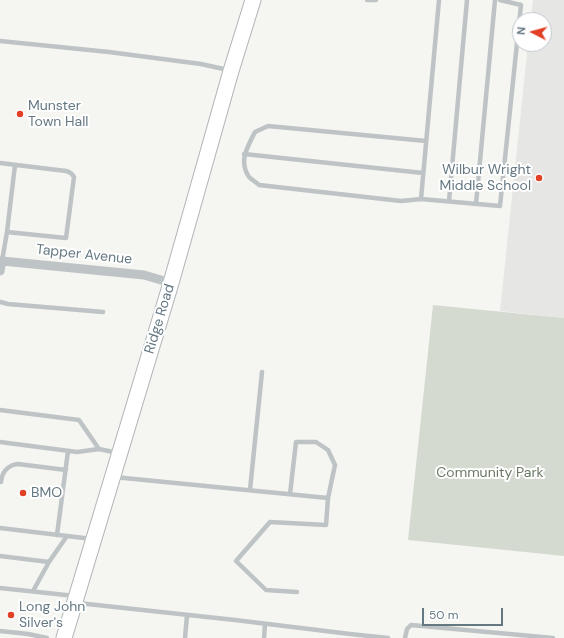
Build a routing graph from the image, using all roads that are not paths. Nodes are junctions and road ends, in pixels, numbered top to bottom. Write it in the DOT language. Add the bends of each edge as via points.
graph roads {
  1 [pos="253,0"];
  2 [pos="367,0"];
  3 [pos="376,0"];
  4 [pos="440,0"];
  5 [pos="467,0"];
  6 [pos="494,0"];
  7 [pos="500,0"];
  8 [pos="0,41"];
  9 [pos="231,71"];
  10 [pos="426,140"];
  11 [pos="244,154"];
  12 [pos="0,163"];
  13 [pos="15,165"];
  14 [pos="423,173"];
  15 [pos="421,199"];
  16 [pos="448,201"];
  17 [pos="476,204"];
  18 [pos="7,232"];
  19 [pos="2,261"];
  20 [pos="0,271"];
  21 [pos="171,283"];
  22 [pos="0,302"];
  23 [pos="103,312"];
  24 [pos="262,372"];
  25 [pos="0,410"];
  26 [pos="0,442"];
  27 [pos="99,449"];
  28 [pos="68,451"];
  29 [pos="120,453"];
  30 [pos="66,470"];
  31 [pos="1,475"];
  32 [pos="112,477"];
  33 [pos="1,482"];
  34 [pos="250,490"];
  35 [pos="290,494"];
  36 [pos="328,498"];
  37 [pos="0,528"];
  38 [pos="57,535"];
  39 [pos="67,536"];
  40 [pos="94,539"];
  41 [pos="0,556"];
  42 [pos="49,562"];
  43 [pos="0,588"];
  44 [pos="33,591"];
  45 [pos="297,592"];
  46 [pos="76,599"];
  47 [pos="187,615"];
  48 [pos="265,624"];
  49 [pos="0,631"];
  50 [pos="512,636"];
  51 [pos="47,638"];
  52 [pos="64,638"];
  53 [pos="185,638"];
  54 [pos="264,638"];
  55 [pos="388,638"];
  56 [pos="405,638"];
  57 [pos="546,638"];
  58 [pos="553,638"];
  1 -- 9 [label="main road, Ridge Road"];
  2 -- 3 [label="lane"];
  4 -- 10 [label="lane"];
  5 -- 16 [label="lane"];
  6 -- 17 [label="lane"];
  7 -- 17 [label="lane" via="522,6 500,206"];
  8 -- 9 [label="lane" via="109,52"];
  9 -- 21 [label="main road, Ridge Road"];
  10 -- 11 [label="lane" via="268,126 255,132"];
  10 -- 14 [label="lane"];
  11 -- 14 [label="lane"];
  11 -- 15 [label="lane" via="245,168 259,185 401,201"];
  12 -- 13 [label="lane"];
  13 -- 18 [label="lane"];
  13 -- 18 [label="lane" via="66,171 73,174 74,178 66,238"];
  14 -- 15 [label="lane"];
  15 -- 16 [label="lane"];
  16 -- 17 [label="lane"];
  18 -- 19 [label="lane"];
  19 -- 20 [label="street"];
  19 -- 21 [label="street, Tapper Avenue" via="144,275"];
  21 -- 29 [label="main road, Ridge Road"];
  22 -- 23 [label="lane"];
  24 -- 34 [label="lane"];
  25 -- 27 [label="lane" via="79,420"];
  26 -- 28 [label="lane"];
  27 -- 28 [label="lane"];
  27 -- 29 [label="lane"];
  28 -- 30 [label="lane"];
  29 -- 32 [label="main road, Ridge Road"];
  30 -- 31 [label="lane" via="14,464"];
  30 -- 38 [label="lane"];
  31 -- 33 [label="lane"];
  32 -- 34 [label="lane"];
  32 -- 40 [label="main road, Ridge Road"];
  34 -- 35 [label="lane"];
  35 -- 36 [label="lane"];
  35 -- 36 [label="lane" via="296,442 316,442 328,450 335,465"];
  36 -- 45 [label="lane" via="326,525 270,522 236,561 266,590"];
  37 -- 38 [label="lane"];
  38 -- 39 [label="lane"];
  39 -- 40 [label="lane"];
  39 -- 42 [label="lane"];
  40 -- 46 [label="main road, Ridge Road"];
  41 -- 42 [label="lane"];
  42 -- 44 [label="lane"];
  43 -- 44 [label="lane"];
  44 -- 46 [label="lane"];
  46 -- 47 [label="lane"];
  46 -- 52 [label="main road, Ridge Road"];
  47 -- 48 [label="lane"];
  47 -- 53 [label="lane"];
  48 -- 54 [label="lane"];
  48 -- 55 [label="lane"];
  49 -- 51 [label="lane"];
  50 -- 56 [label="lane" via="411,625"];
  50 -- 57 [label="lane"];
  57 -- 58 [label="lane"];
}
